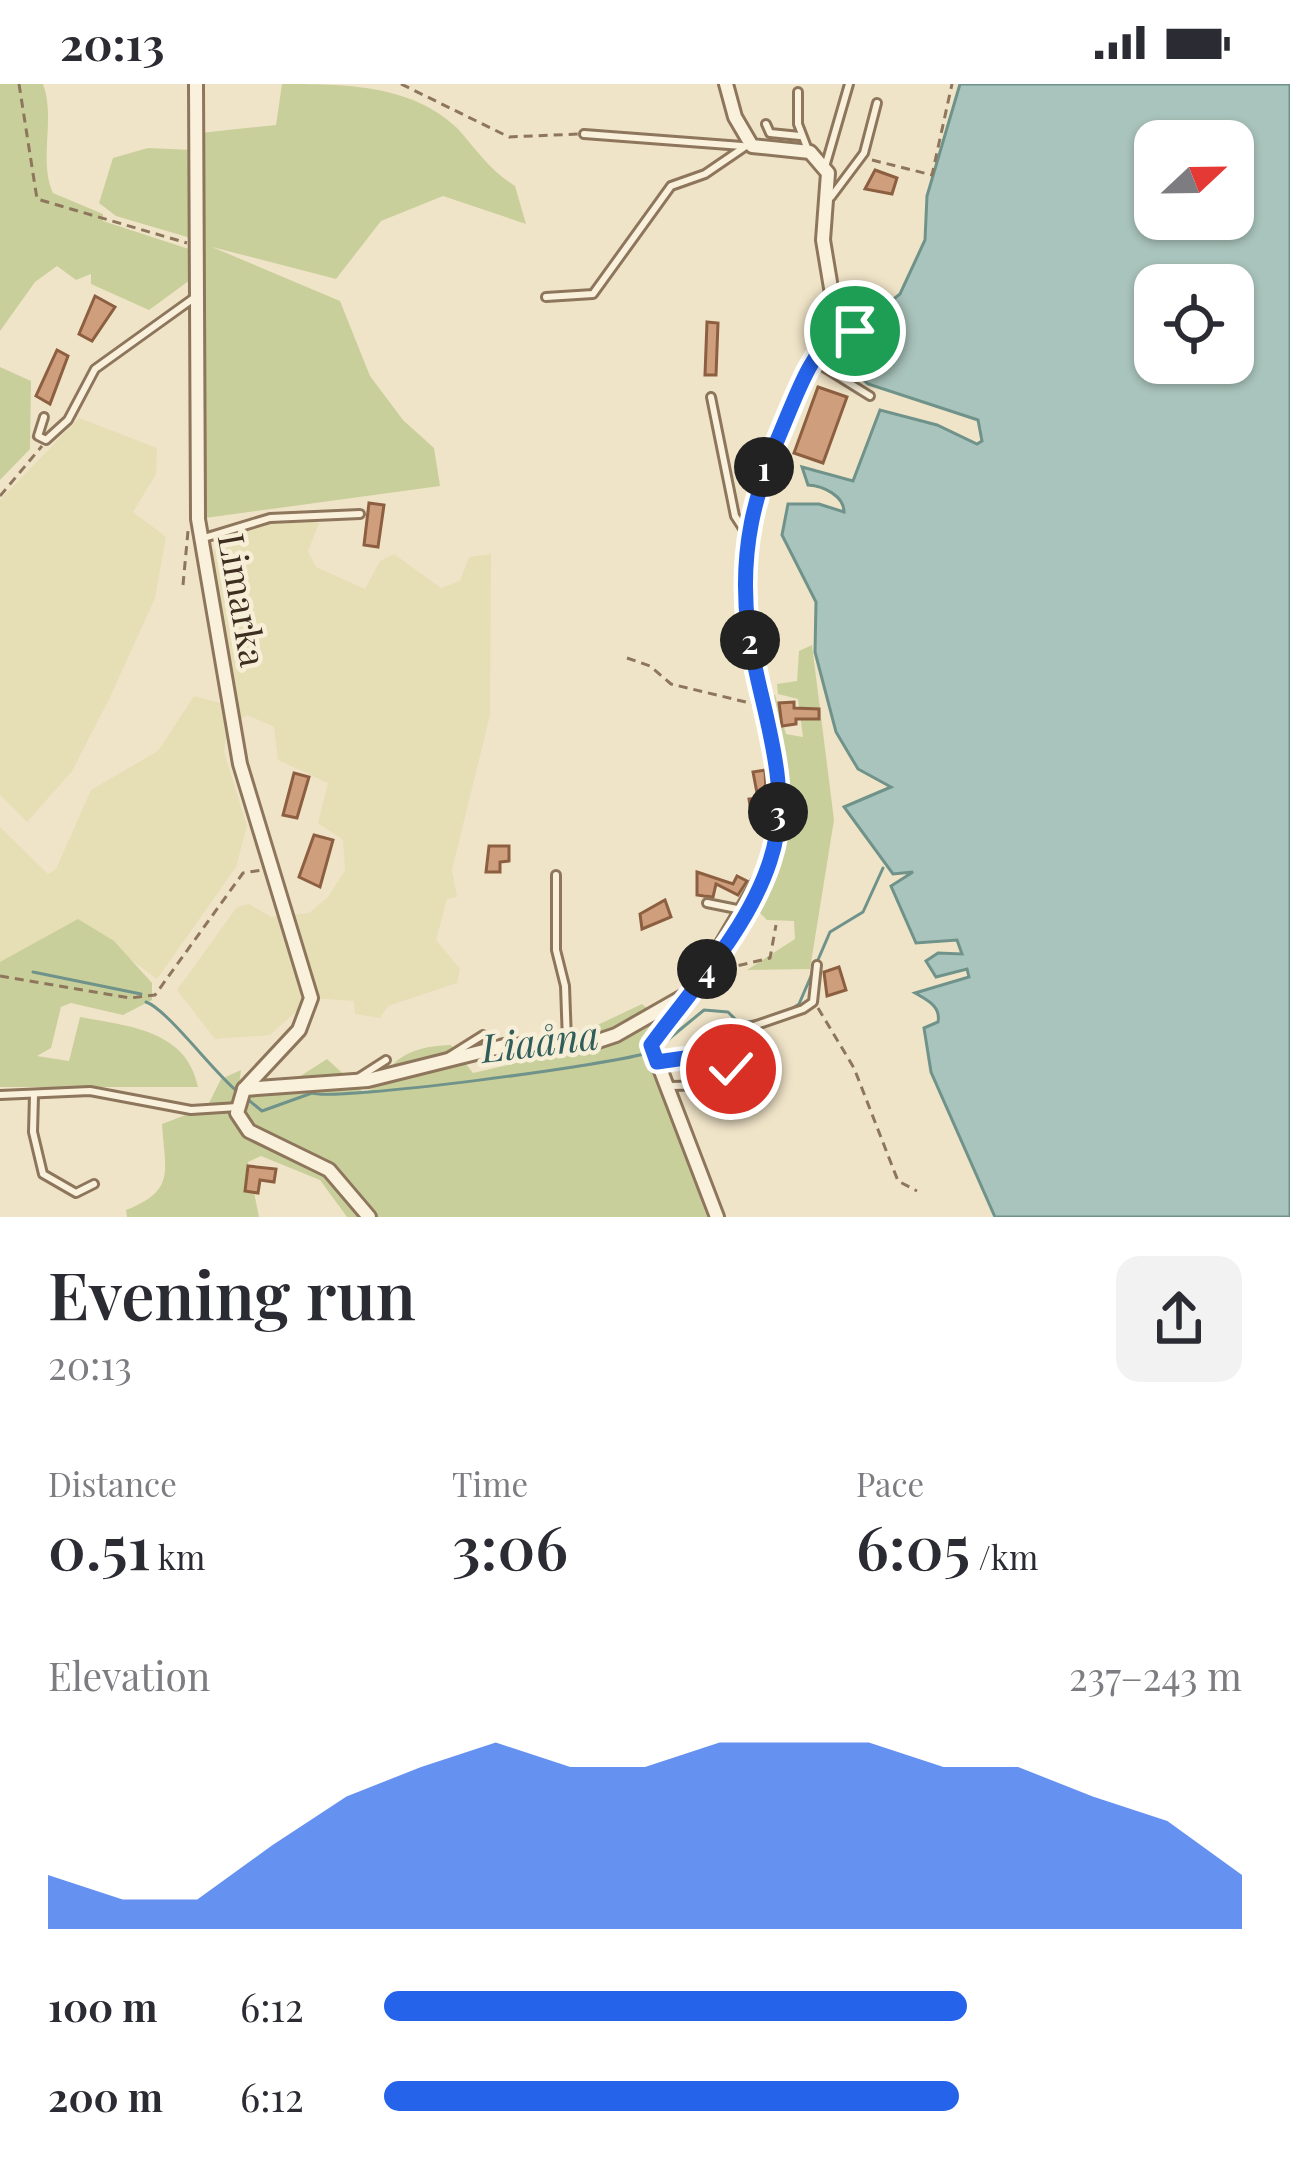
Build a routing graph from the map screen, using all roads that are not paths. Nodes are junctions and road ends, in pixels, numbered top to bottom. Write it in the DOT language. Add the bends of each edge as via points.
graph roads {
  1 [pos="196,84"];
  2 [pos="726,84"];
  3 [pos="849,84"];
  4 [pos="798,92"];
  5 [pos="877,103"];
  6 [pos="766,124"];
  7 [pos="584,134"];
  8 [pos="800,136"];
  9 [pos="749,146"];
  10 [pos="810,152"];
  11 [pos="825,167"];
  12 [pos="828,200"];
  13 [pos="201,293"];
  14 [pos="546,297"];
  15 [pos="838,330"];
  16 [pos="871,340"];
  17 [pos="814,361"];
  18 [pos="870,396"];
  19 [pos="712,397"];
  20 [pos="44,417"];
  21 [pos="361,514"];
  22 [pos="748,536"];
  23 [pos="201,540"];
  24 [pos="556,875"];
  25 [pos="707,903"];
  26 [pos="745,911"];
  27 [pos="817,965"];
  28 [pos="686,995"];
  29 [pos="483,1035"];
  30 [pos="566,1044"];
  31 [pos="446,1059"];
  32 [pos="386,1060"];
  33 [pos="674,1060"];
  34 [pos="657,1062"];
  35 [pos="355,1081"];
  36 [pos="666,1086"];
  37 [pos="244,1089"];
  38 [pos="0,1095"];
  39 [pos="34,1095"];
  40 [pos="238,1107"];
  41 [pos="94,1184"];
  42 [pos="369,1217"];
  43 [pos="716,1217"];
  1 -- 13 [label="street, Limarka"];
  2 -- 9 [label="street"];
  3 -- 11 [label="lane"];
  4 -- 8 [label="lane"];
  5 -- 12 [label="lane" via="861,158"];
  6 -- 8 [label="lane" via="770,133"];
  7 -- 9 [label="lane"];
  8 -- 10 [label="lane"];
  9 -- 10 [label="street"];
  9 -- 14 [label="lane" via="671,186 593,294"];
  10 -- 11 [label="street"];
  11 -- 12 [label="street"];
  12 -- 15 [label="street" via="823,240"];
  13 -- 20 [label="lane" via="95,369 68,420 46,440 38,436"];
  13 -- 23 [label="street, Limarka"];
  15 -- 16 [label="street"];
  15 -- 17 [label="street"];
  17 -- 18 [label="lane"];
  17 -- 22 [label="street" via="765,465"];
  19 -- 22 [label="lane" via="735,516"];
  21 -- 23 [label="lane" via="249,522"];
  22 -- 26 [label="street" via="748,624 780,794 771,861"];
  23 -- 37 [label="street, Limarka" via="240,764 311,998 299,1030"];
  24 -- 30 [label="lane"];
  25 -- 26 [label="lane"];
  26 -- 28 [label="street"];
  27 -- 33 [label="lane" via="813,1002"];
  28 -- 30 [label="street" via="616,1035"];
  28 -- 34 [label="street" via="651,1045"];
  29 -- 31 [label="lane"];
  30 -- 31 [label="street"];
  31 -- 35 [label="street"];
  32 -- 35 [label="lane"];
  33 -- 34 [label="lane"];
  33 -- 36 [label="lane" via="720,1053 732,1062 717,1084"];
  34 -- 36 [label="street"];
  35 -- 37 [label="street"];
  36 -- 43 [label="street"];
  37 -- 40 [label="street"];
  38 -- 39 [label="lane"];
  39 -- 40 [label="lane" via="90,1090 191,1110"];
  39 -- 41 [label="lane" via="43,1174 76,1193"];
  40 -- 42 [label="street" via="249,1131 329,1170"];
}
